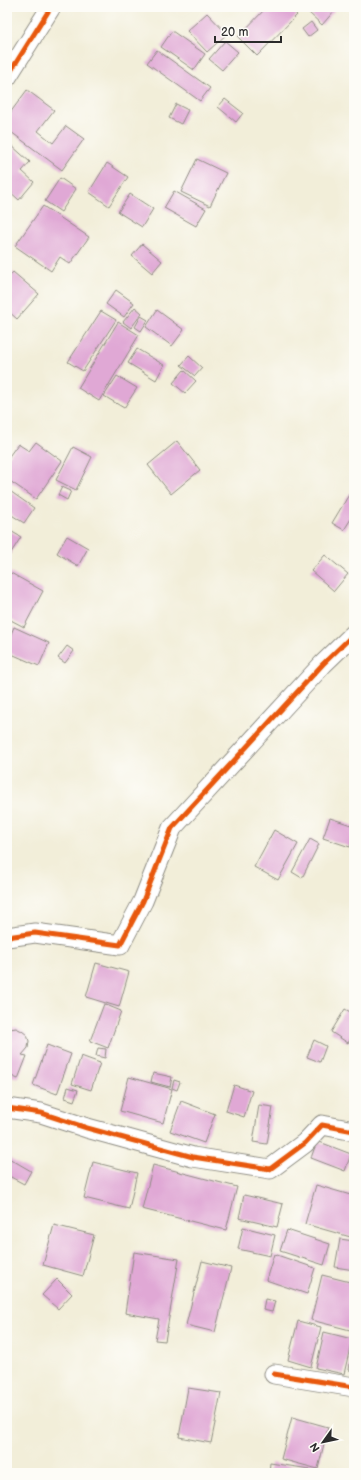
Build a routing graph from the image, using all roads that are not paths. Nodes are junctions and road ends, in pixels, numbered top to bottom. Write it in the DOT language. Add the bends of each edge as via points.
graph roads {
  1 [pos="51,7"];
  2 [pos="7,77"];
  3 [pos="354,634"];
  4 [pos="7,937"];
  5 [pos="7,1108"];
  6 [pos="354,1130"];
  7 [pos="274,1374"];
  8 [pos="354,1386"];
  1 -- 2 [label="street"];
  3 -- 4 [label="street" via="323,664 172,828 143,901 120,945 35,933"];
  5 -- 6 [label="street" via="41,1113 193,1156 270,1169 305,1143 322,1125"];
  7 -- 8 [label="street"];
}
